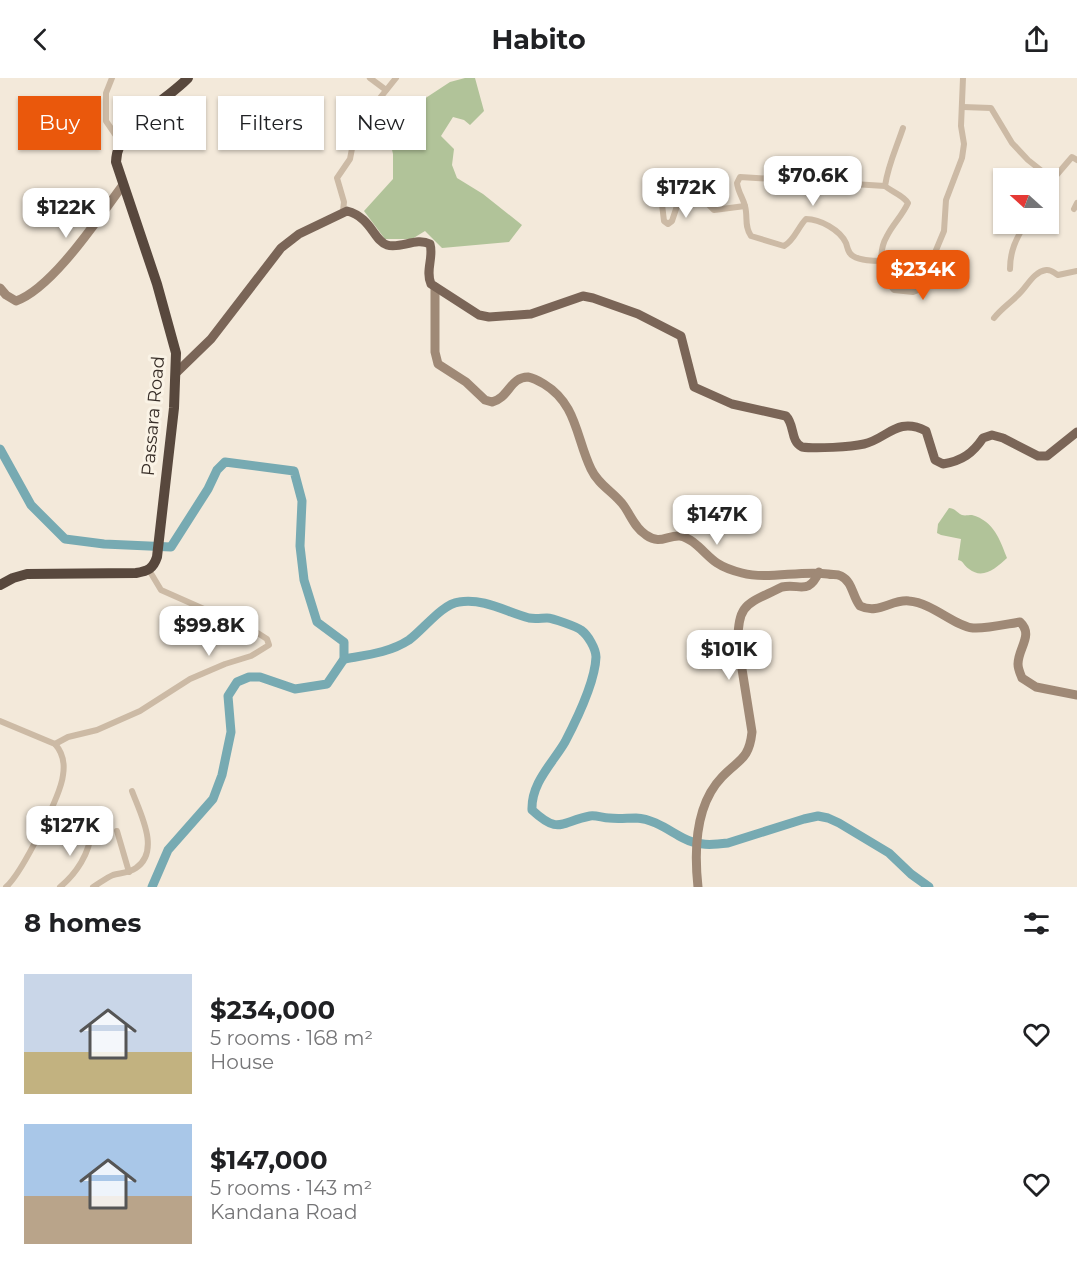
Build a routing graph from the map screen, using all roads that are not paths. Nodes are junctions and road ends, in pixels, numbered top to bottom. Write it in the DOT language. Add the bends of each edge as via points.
graph roads {
  1 [pos="112,78"];
  2 [pos="188,78"];
  3 [pos="370,78"];
  4 [pos="396,78"];
  5 [pos="963,78"];
  6 [pos="386,90"];
  7 [pos="167,96"];
  8 [pos="963,107"];
  9 [pos="903,128"];
  10 [pos="113,131"];
  11 [pos="119,150"];
  12 [pos="1077,160"];
  13 [pos="1036,168"];
  14 [pos="1059,172"];
  15 [pos="123,185"];
  16 [pos="885,186"];
  17 [pos="661,196"];
  18 [pos="746,207"];
  19 [pos="343,211"];
  20 [pos="1019,234"];
  21 [pos="882,261"];
  22 [pos="1010,269"];
  23 [pos="1077,271"];
  24 [pos="435,287"];
  25 [pos="0,288"];
  26 [pos="994,318"];
  27 [pos="177,372"];
  28 [pos="1077,432"];
  29 [pos="149,570"];
  30 [pos="819,572"];
  31 [pos="2,580"];
  32 [pos="1077,695"];
  33 [pos="0,722"];
  34 [pos="55,744"];
  35 [pos="132,791"];
  36 [pos="117,831"];
  37 [pos="91,832"];
  38 [pos="129,872"];
  39 [pos="6,887"];
  40 [pos="60,887"];
  41 [pos="93,887"];
  42 [pos="698,887"];
  1 -- 10 [label="street" via="106,93 106,121"];
  2 -- 7 [label="highway"];
  3 -- 6 [label="street"];
  4 -- 6 [label="street"];
  5 -- 8 [label="street"];
  6 -- 19 [label="street" via="356,128 351,159 337,178"];
  8 -- 13 [label="street" via="991,108 1012,143"];
  8 -- 21 [label="street" via="962,158 946,200 944,231 934,255 931,280 913,292 894,290 884,276"];
  9 -- 16 [label="street" via="888,163"];
  11 -- 15 [label="highway, Passara Road" via="116,162"];
  12 -- 14 [label="street" via="1072,157"];
  15 -- 25 [label="street" via="78,246 26,297 16,301"];
  15 -- 27 [label="highway, Passara Road" via="172,334"];
  16 -- 18 [label="street" via="740,177 738,191"];
  16 -- 21 [label="street" via="908,203 885,239"];
  17 -- 18 [label="street" via="664,222 669,224 679,200 693,194 714,210"];
  18 -- 21 [label="street" via="746,229 750,236 784,246 806,219 815,219 842,237 855,258"];
  19 -- 24 [label="main road" via="364,219 386,244 430,244 428,275"];
  19 -- 27 [label="main road" via="299,234 281,249 216,334"];
  20 -- 22 [label="street" via="1010,255"];
  23 -- 26 [label="street" via="1058,275 1044,270"];
  24 -- 28 [label="main road" via="479,315 489,317 531,314 583,296 638,314 681,336 693,387 732,404 786,416 795,440 802,447 866,444 890,430 908,426 926,431 935,460 943,464 975,451 983,438 992,435 1038,456 1047,456"];
  24 -- 30 [label="street" via="438,364 492,402 504,397 513,383 529,377 554,390 564,399 598,483 623,504 646,536 664,540 680,536 717,564 743,573"];
  27 -- 29 [label="highway, Passara Road" via="157,557"];
  29 -- 31 [label="highway" via="33,573"];
  29 -- 34 [label="street" via="161,590 256,632 267,639 268,645 251,656 190,679 140,711"];
  30 -- 32 [label="street" via="838,574 848,580 857,602 864,608 881,609 909,601 936,609 973,628 1020,622 1026,635 1018,662 1022,678 1036,687"];
  30 -- 42 [label="street" via="815,582 807,587 782,587 746,604 741,614 738,644 752,732 750,746 744,758 713,788 699,820 695,855"];
  33 -- 34 [label="street"];
  34 -- 39 [label="street" via="64,763 59,791 25,863"];
  35 -- 38 [label="street" via="148,848 142,862"];
  36 -- 38 [label="street"];
  37 -- 40 [label="street" via="77,872"];
  38 -- 41 [label="street" via="111,876"];
}
